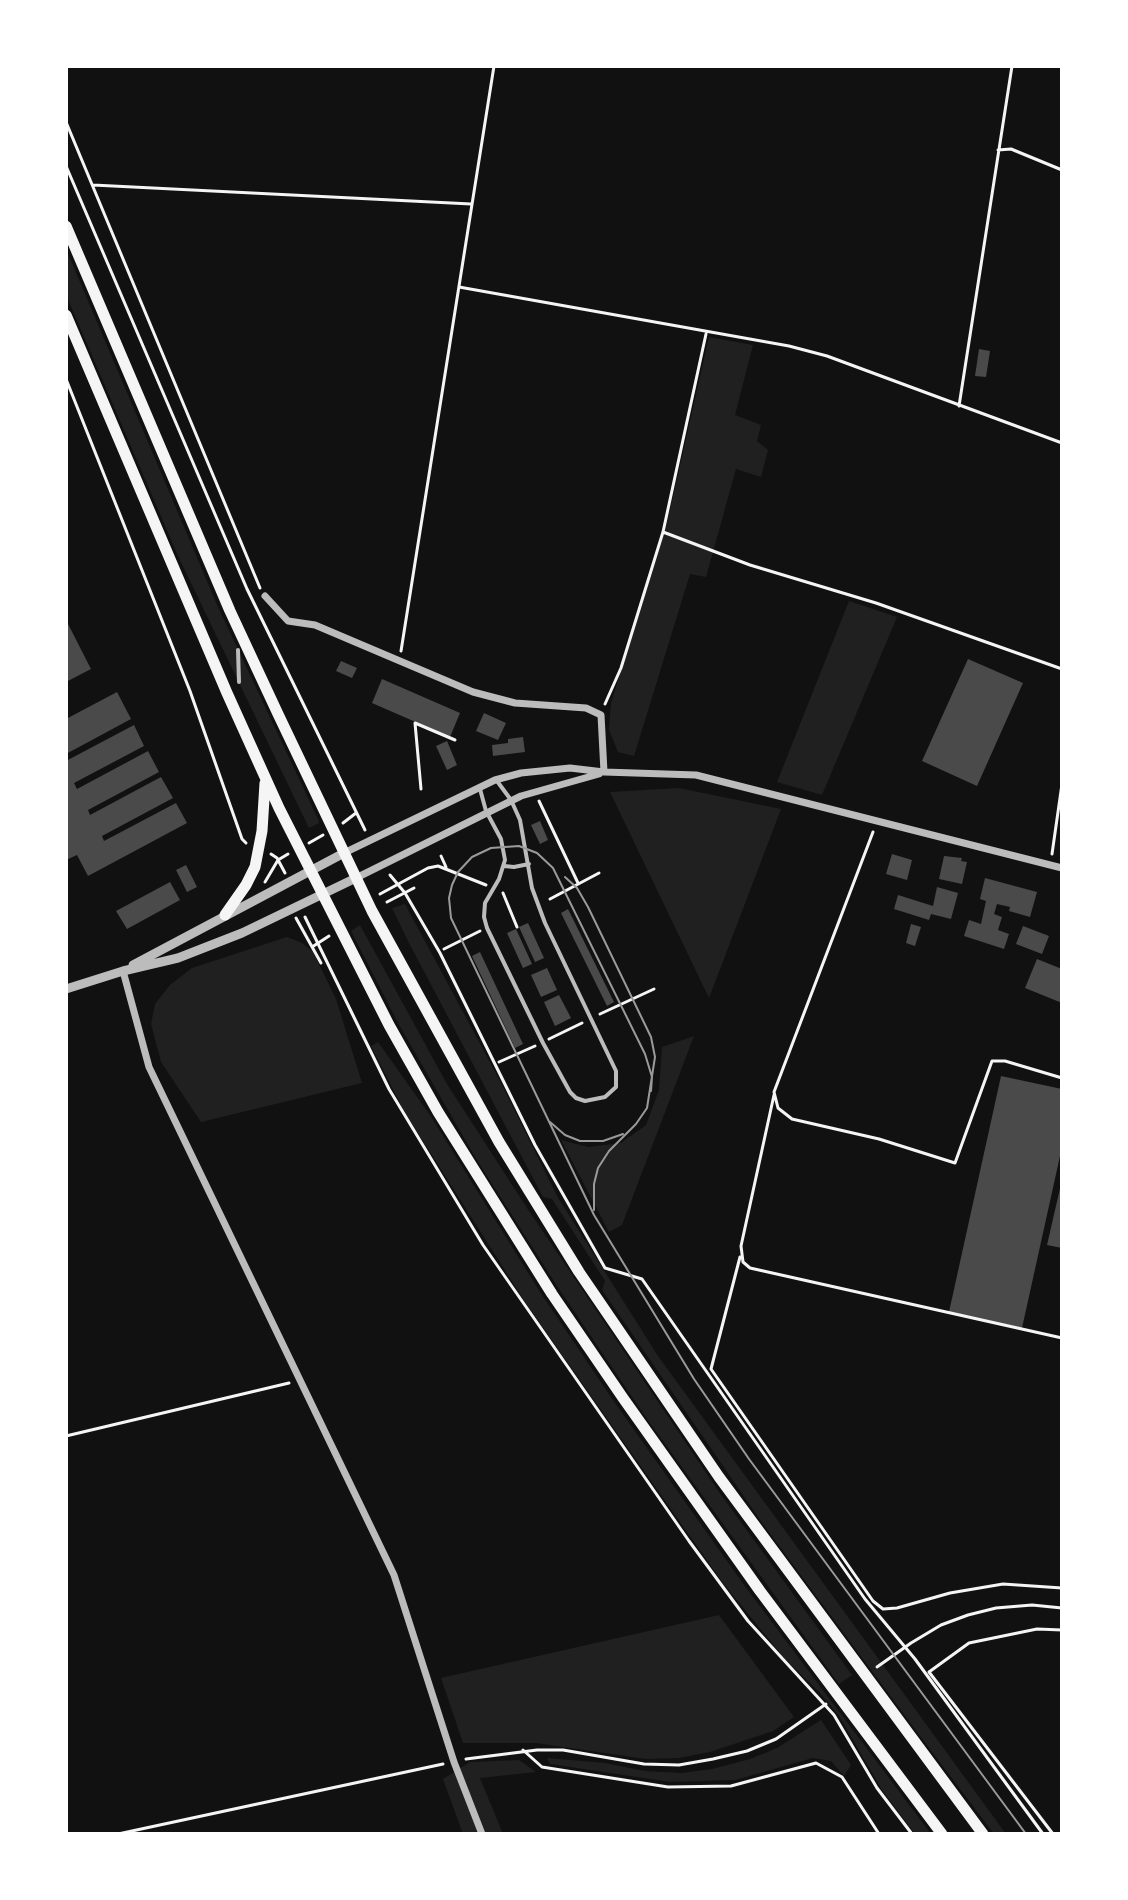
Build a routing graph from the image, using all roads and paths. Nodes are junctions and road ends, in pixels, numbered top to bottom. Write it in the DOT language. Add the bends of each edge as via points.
graph roads {
  1 [pos="494,66"];
  2 [pos="1012,66"];
  3 [pos="66,122"];
  4 [pos="998,150"];
  5 [pos="66,166"];
  6 [pos="1062,170"];
  7 [pos="93,185"];
  8 [pos="471,204"];
  9 [pos="66,226"];
  10 [pos="459,287"];
  11 [pos="66,315"];
  12 [pos="706,332"];
  13 [pos="67,382"];
  14 [pos="959,406"];
  15 [pos="1062,443"];
  16 [pos="663,532"];
  17 [pos="265,596"];
  18 [pos="238,650"];
  19 [pos="399,659"];
  20 [pos="1062,669"];
  21 [pos="239,682"];
  22 [pos="601,715"];
  23 [pos="455,740"];
  24 [pos="604,772"];
  25 [pos="266,779"];
  26 [pos="495,780"];
  27 [pos="1062,784"];
  28 [pos="479,787"];
  29 [pos="421,789"];
  30 [pos="534,791"];
  31 [pos="511,800"];
  32 [pos="486,811"];
  33 [pos="356,813"];
  34 [pos="877,821"];
  35 [pos="334,830"];
  36 [pos="370,839"];
  37 [pos="251,846"];
  38 [pos="299,848"];
  39 [pos="344,853"];
  40 [pos="441,856"];
  41 [pos="278,860"];
  42 [pos="266,864"];
  43 [pos="530,864"];
  44 [pos="504,866"];
  45 [pos="1050,866"];
  46 [pos="1062,868"];
  47 [pos="310,870"];
  48 [pos="599,873"];
  49 [pos="275,877"];
  50 [pos="356,878"];
  51 [pos="578,883"];
  52 [pos="414,888"];
  53 [pos="405,893"];
  54 [pos="321,894"];
  55 [pos="550,899"];
  56 [pos="387,902"];
  57 [pos="225,915"];
  58 [pos="299,923"];
  59 [pos="487,928"];
  60 [pos="329,936"];
  61 [pos="318,943"];
  62 [pos="312,947"];
  63 [pos="444,949"];
  64 [pos="321,963"];
  65 [pos="123,971"];
  66 [pos="66,989"];
  67 [pos="654,989"];
  68 [pos="592,1019"];
  69 [pos="543,1043"];
  70 [pos="499,1062"];
  71 [pos="1062,1078"];
  72 [pos="774,1092"];
  73 [pos="741,1253"];
  74 [pos="1062,1338"];
  75 [pos="709,1370"];
  76 [pos="300,1380"];
  77 [pos="66,1436"];
  78 [pos="1062,1588"];
  79 [pos="1062,1608"];
  80 [pos="883,1609"];
  81 [pos="877,1614"];
  82 [pos="1062,1630"];
  83 [pos="911,1643"];
  84 [pos="799,1724"];
  85 [pos="523,1750"];
  86 [pos="454,1762"];
  87 [pos="137,1832"];
  88 [pos="118,1834"];
  89 [pos="482,1834"];
  90 [pos="879,1834"];
  91 [pos="912,1834"];
  92 [pos="942,1834"];
  93 [pos="983,1834"];
  94 [pos="1043,1834"];
  95 [pos="1053,1834"];
  1 -- 8 [label="path"];
  2 -- 4 [label="path"];
  3 -- 7 [label="path"];
  4 -- 6 [label="path" via="1011,149"];
  4 -- 14 [label="path"];
  5 -- 33 [label="path" via="247,589"];
  7 -- 8 [label="path"];
  7 -- 17 [label="path"];
  8 -- 10 [label="path"];
  9 -- 35 [label="main road" via="230,611"];
  10 -- 12 [label="path"];
  10 -- 19 [label="path"];
  11 -- 25 [label="main road"];
  12 -- 14 [label="path" via="827,356"];
  12 -- 16 [label="path"];
  13 -- 37 [label="path" via="190,691 242,839"];
  14 -- 15 [label="path"];
  16 -- 20 [label="path"];
  16 -- 22 [label="path"];
  17 -- 19 [label="street" via="288,621 315,625"];
  18 -- 21 [label="lane"];
  19 -- 22 [label="street" via="473,692 515,703 586,708"];
  22 -- 24 [label="street"];
  23 -- 29 [label="path" via="415,723"];
  24 -- 26 [label="street" via="546,769"];
  24 -- 30 [label="street"];
  24 -- 34 [label="street" via="696,775"];
  25 -- 38 [label="main road"];
  25 -- 57 [label="main road" via="255,867"];
  26 -- 28 [label="street"];
  26 -- 31 [label="lane"];
  27 -- 45 [label="path"];
  28 -- 32 [label="lane"];
  28 -- 36 [label="street"];
  30 -- 31 [label="street"];
  30 -- 51 [label="path"];
  31 -- 32 [label="street"];
  31 -- 43 [label="lane"];
  32 -- 44 [label="lane" via="501,839"];
  32 -- 50 [label="street"];
  33 -- 35 [label="path"];
  33 -- 36 [label="path"];
  34 -- 45 [label="street"];
  34 -- 72 [label="path"];
  35 -- 38 [label="path"];
  35 -- 39 [label="main road"];
  36 -- 39 [label="street"];
  38 -- 41 [label="path"];
  38 -- 47 [label="main road"];
  39 -- 47 [label="street"];
  39 -- 50 [label="main road"];
  40 -- 53 [label="path" via="446,867 428,868 398,884"];
  42 -- 49 [label="path"];
  43 -- 44 [label="lane"];
  43 -- 68 [label="lane" via="545,923"];
  44 -- 59 [label="lane" via="485,903"];
  45 -- 46 [label="street"];
  47 -- 54 [label="main road"];
  47 -- 57 [label="street"];
  48 -- 51 [label="path"];
  50 -- 54 [label="street"];
  50 -- 93 [label="main road" via="499,1142 579,1272 719,1477"];
  51 -- 55 [label="path"];
  52 -- 53 [label="path"];
  53 -- 56 [label="path"];
  53 -- 75 [label="path" via="605,1268 642,1279"];
  54 -- 65 [label="street" via="178,958"];
  54 -- 92 [label="main road" via="438,1112 552,1294 751,1579"];
  57 -- 65 [label="street"];
  58 -- 62 [label="path"];
  59 -- 63 [label="path"];
  59 -- 69 [label="lane"];
  60 -- 61 [label="path"];
  61 -- 62 [label="path"];
  61 -- 91 [label="path" via="405,1118 498,1266 689,1541 748,1621 834,1715 877,1788"];
  62 -- 64 [label="path"];
  65 -- 66 [label="street"];
  65 -- 76 [label="street" via="149,1067"];
  67 -- 68 [label="path"];
  68 -- 69 [label="path"];
  68 -- 69 [label="lane" via="616,1071 616,1087 605,1097 576,1098"];
  69 -- 70 [label="path"];
  71 -- 72 [label="path" via="992,1061 955,1163 792,1119 778,1108"];
  72 -- 73 [label="path"];
  73 -- 74 [label="path" via="743,1262 758,1272"];
  73 -- 75 [label="path"];
  75 -- 80 [label="path"];
  75 -- 81 [label="path"];
  76 -- 77 [label="path"];
  76 -- 86 [label="street" via="394,1575"];
  78 -- 80 [label="path" via="1003,1584"];
  79 -- 83 [label="path" via="996,1608 941,1625"];
  80 -- 81 [label="path"];
  81 -- 94 [label="path"];
  82 -- 95 [label="path" via="1037,1629 969,1643 929,1672"];
  84 -- 85 [label="path" via="747,1751 679,1765"];
  85 -- 86 [label="path"];
  85 -- 90 [label="path" via="542,1767 668,1787 731,1786 816,1763 842,1777"];
  86 -- 87 [label="path"];
  86 -- 89 [label="street"];
  87 -- 88 [label="path"];
}
